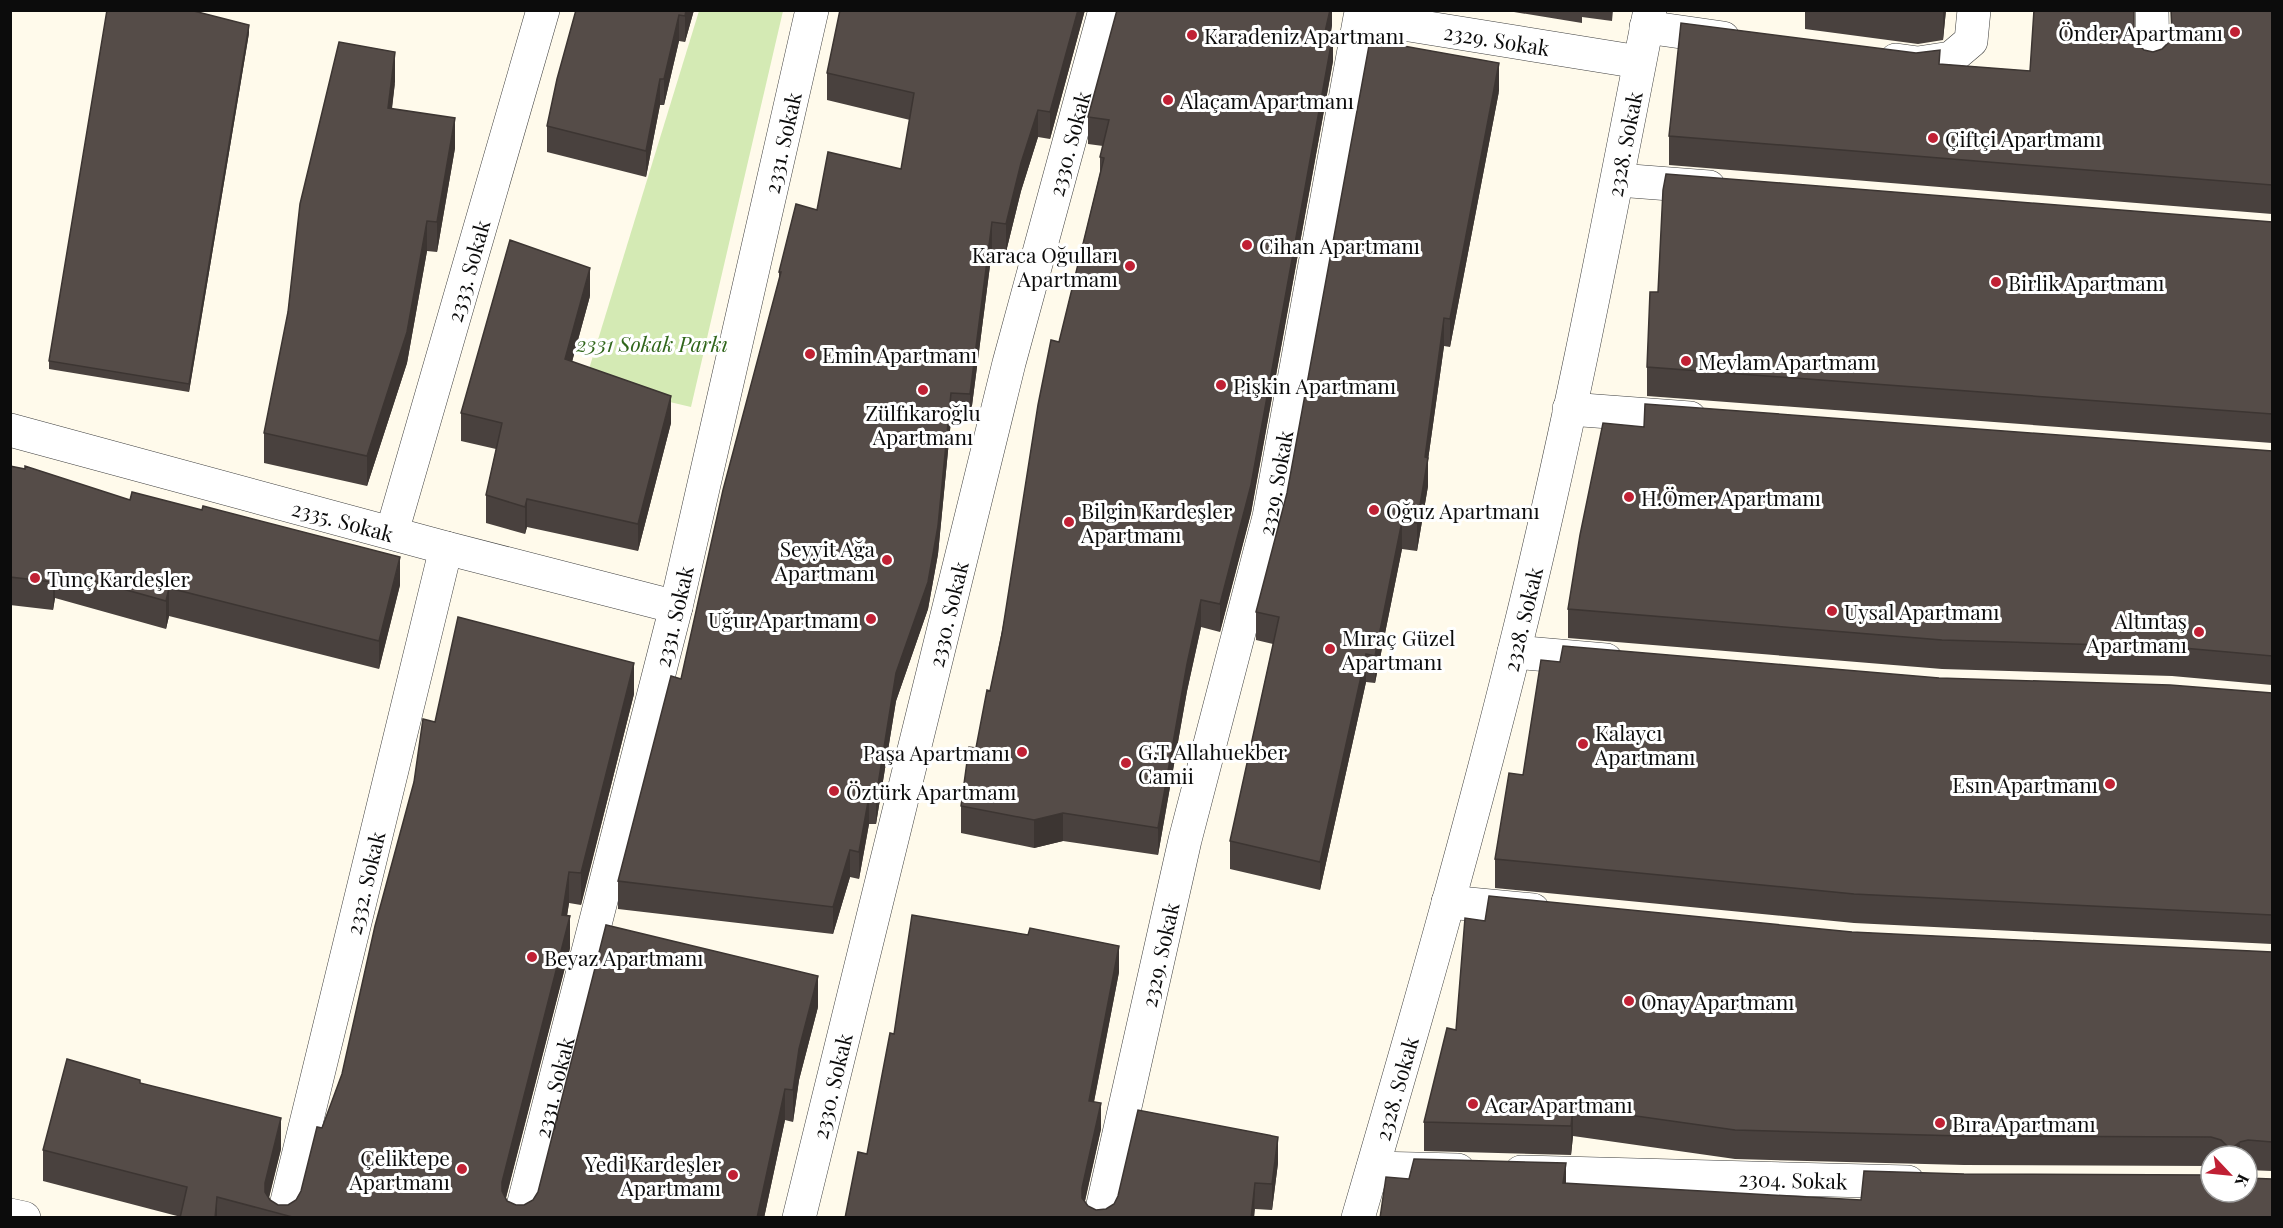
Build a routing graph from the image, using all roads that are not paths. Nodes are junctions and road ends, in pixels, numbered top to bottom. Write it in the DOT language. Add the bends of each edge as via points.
graph roads {
  1 [pos="543,10"];
  2 [pos="812,10"];
  3 [pos="1105,10"];
  4 [pos="1974,10"];
  5 [pos="2152,10"];
  6 [pos="1648,19"];
  7 [pos="1753,41"];
  8 [pos="1870,57"];
  9 [pos="1639,62"];
  10 [pos="2153,62"];
  11 [pos="1618,180"];
  12 [pos="1737,189"];
  13 [pos="1569,409"];
  14 [pos="1722,421"];
  15 [pos="10,430"];
  16 [pos="392,532"];
  17 [pos="446,548"];
  18 [pos="676,607"];
  19 [pos="1514,652"];
  20 [pos="1633,662"];
  21 [pos="1448,902"];
  22 [pos="1567,914"];
  23 [pos="1373,1168"];
  24 [pos="1940,1183"];
  25 [pos="10,1215"];
  26 [pos="24,1218"];
  27 [pos="283,1218"];
  28 [pos="520,1218"];
  29 [pos="799,1218"];
  30 [pos="1100,1218"];
  31 [pos="1358,1218"];
  1 -- 16 [label="street, 2333. Sokak"];
  2 -- 18 [label="street, 2331. Sokak"];
  3 -- 29 [label="street, 2330. Sokak" via="1010,363"];
  4 -- 8 [label="street" via="1971,40 1951,58 1918,63"];
  5 -- 10 [label="street"];
  6 -- 7 [label="street"];
  6 -- 9 [label="street, 2328. Sokak"];
  9 -- 11 [label="street, 2328. Sokak"];
  9 -- 30 [label="street, 2329. Sokak" via="1360,17 1269,517 1185,840"];
  11 -- 12 [label="street"];
  11 -- 13 [label="street, 2328. Sokak"];
  13 -- 14 [label="street"];
  13 -- 19 [label="street, 2328. Sokak"];
  15 -- 16 [label="street, 2335. Sokak"];
  16 -- 17 [label="street, 2335. Sokak"];
  17 -- 18 [label="street, 2335. Sokak"];
  17 -- 27 [label="street, 2332. Sokak"];
  18 -- 28 [label="street, 2331. Sokak"];
  19 -- 20 [label="street"];
  19 -- 21 [label="street, 2328. Sokak"];
  21 -- 22 [label="street"];
  21 -- 23 [label="street, 2328. Sokak"];
  23 -- 24 [label="street, 2304. Sokak"];
  23 -- 31 [label="street, 2328. Sokak"];
  25 -- 26 [label="street"];
}
